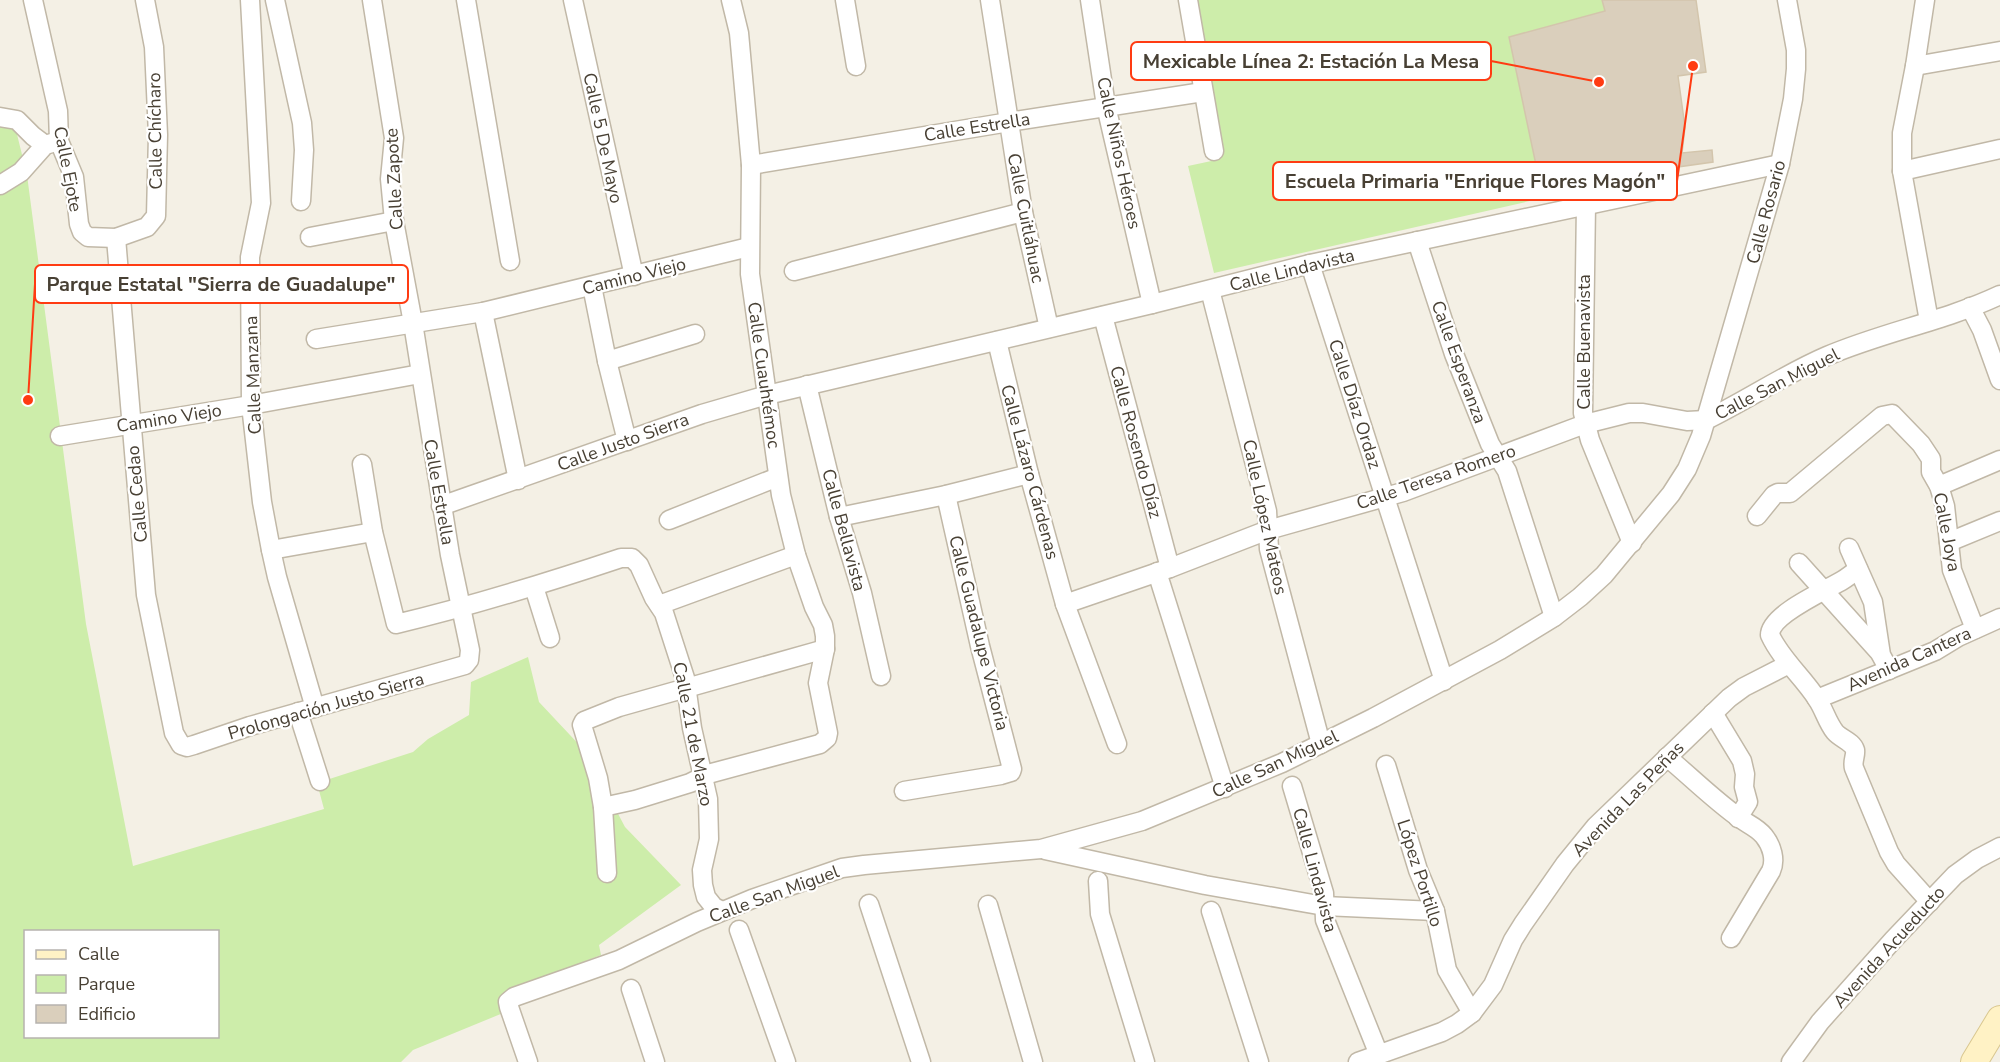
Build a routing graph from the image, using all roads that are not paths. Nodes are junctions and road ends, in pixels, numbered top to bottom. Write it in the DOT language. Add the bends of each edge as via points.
graph roads {
  1 [pos="33,0"];
  2 [pos="145,0"];
  3 [pos="250,0"];
  4 [pos="275,0"];
  5 [pos="372,0"];
  6 [pos="466,0"];
  7 [pos="573,0"];
  8 [pos="731,0"];
  9 [pos="845,0"];
  10 [pos="990,0"];
  11 [pos="1090,0"];
  12 [pos="1188,0"];
  13 [pos="1787,0"];
  14 [pos="1925,0"];
  15 [pos="2000,51"];
  16 [pos="856,66"];
  17 [pos="1915,66"];
  18 [pos="1203,92"];
  19 [pos="0,100"];
  20 [pos="1106,106"];
  21 [pos="8,118"];
  22 [pos="1009,122"];
  23 [pos="52,143"];
  24 [pos="2000,149"];
  25 [pos="1214,152"];
  26 [pos="1780,164"];
  27 [pos="751,165"];
  28 [pos="1902,171"];
  29 [pos="0,185"];
  30 [pos="301,201"];
  31 [pos="1586,204"];
  32 [pos="1023,212"];
  33 [pos="394,221"];
  34 [pos="310,237"];
  35 [pos="116,238"];
  36 [pos="1417,241"];
  37 [pos="749,247"];
  38 [pos="510,261"];
  39 [pos="1310,264"];
  40 [pos="794,271"];
  41 [pos="634,276"];
  42 [pos="592,286"];
  43 [pos="1210,290"];
  44 [pos="2000,295"];
  45 [pos="1152,304"];
  46 [pos="1970,307"];
  47 [pos="483,312"];
  48 [pos="1103,316"];
  49 [pos="1929,321"];
  50 [pos="413,323"];
  51 [pos="1049,328"];
  52 [pos="695,334"];
  53 [pos="316,339"];
  54 [pos="997,341"];
  55 [pos="607,361"];
  56 [pos="420,374"];
  57 [pos="2000,380"];
  58 [pos="807,385"];
  59 [pos="767,395"];
  60 [pos="251,405"];
  61 [pos="1706,420"];
  62 [pos="131,424"];
  63 [pos="1585,424"];
  64 [pos="60,436"];
  65 [pos="627,441"];
  66 [pos="1499,457"];
  67 [pos="2000,460"];
  68 [pos="362,464"];
  69 [pos="1029,474"];
  70 [pos="778,477"];
  71 [pos="518,480"];
  72 [pos="1939,486"];
  73 [pos="946,495"];
  74 [pos="1384,498"];
  75 [pos="441,506"];
  76 [pos="1757,516"];
  77 [pos="839,517"];
  78 [pos="669,520"];
  79 [pos="2000,522"];
  80 [pos="1268,530"];
  81 [pos="373,532"];
  82 [pos="1949,542"];
  83 [pos="1632,543"];
  84 [pos="1849,548"];
  85 [pos="271,550"];
  86 [pos="796,555"];
  87 [pos="1799,563"];
  88 [pos="1858,569"];
  89 [pos="1163,570"];
  90 [pos="534,587"];
  91 [pos="1823,590"];
  92 [pos="1065,604"];
  93 [pos="659,605"];
  94 [pos="460,609"];
  95 [pos="1554,617"];
  96 [pos="2000,618"];
  97 [pos="1974,629"];
  98 [pos="549,638"];
  99 [pos="825,650"];
  100 [pos="469,660"];
  101 [pos="1885,662"];
  102 [pos="1790,664"];
  103 [pos="882,676"];
  104 [pos="1444,681"];
  105 [pos="686,688"];
  106 [pos="1817,699"];
  107 [pos="307,710"];
  108 [pos="1713,713"];
  109 [pos="1117,744"];
  110 [pos="1321,744"];
  111 [pos="181,745"];
  112 [pos="1667,757"];
  113 [pos="1386,765"];
  114 [pos="702,777"];
  115 [pos="320,781"];
  116 [pos="1292,786"];
  117 [pos="1225,788"];
  118 [pos="904,791"];
  119 [pos="603,807"];
  120 [pos="1738,818"];
  121 [pos="2000,847"];
  122 [pos="1041,849"];
  123 [pos="607,873"];
  124 [pos="1098,881"];
  125 [pos="1930,902"];
  126 [pos="869,904"];
  127 [pos="988,905"];
  128 [pos="1324,906"];
  129 [pos="1435,910"];
  130 [pos="722,911"];
  131 [pos="1211,911"];
  132 [pos="739,930"];
  133 [pos="1731,938"];
  134 [pos="631,989"];
  135 [pos="1472,1013"];
  136 [pos="2000,1019"];
  137 [pos="2000,1050"];
  138 [pos="1379,1055"];
  139 [pos="528,1062"];
  140 [pos="655,1062"];
  141 [pos="786,1062"];
  142 [pos="921,1062"];
  143 [pos="1033,1062"];
  144 [pos="1145,1062"];
  145 [pos="1259,1062"];
  146 [pos="1358,1062"];
  147 [pos="1791,1062"];
  148 [pos="1974,1062"];
  149 [pos="1993,1062"];
  1 -- 23 [label="street, Calle Ejote" via="58,111"];
  2 -- 35 [label="street, Calle Chícharo" via="153,47 158,135 156,216 147,227"];
  3 -- 60 [label="street, Calle Manzana" via="261,203 250,257"];
  4 -- 30 [label="street" via="302,123"];
  5 -- 33 [label="street, Calle Zapote" via="394,138 390,179"];
  6 -- 38 [label="street"];
  7 -- 41 [label="street, Calle 5 De Mayo"];
  8 -- 27 [label="street, Calle Cuauhtémoc" via="739,33"];
  9 -- 16 [label="street"];
  10 -- 22 [label="street, Calle Cuitláhuac"];
  11 -- 20 [label="street, Calle Niños Héroes"];
  12 -- 18 [label="street"];
  13 -- 26 [label="street, Calle Rosario" via="1796,69"];
  14 -- 17 [label="street"];
  15 -- 17 [label="street"];
  17 -- 28 [label="street" via="1902,133"];
  18 -- 20 [label="street, Calle Estrella"];
  18 -- 25 [label="street"];
  19 -- 21 [label="street"];
  20 -- 22 [label="street, Calle Estrella"];
  20 -- 45 [label="street, Calle Niños Héroes"];
  21 -- 23 [label="street" via="33,136"];
  22 -- 27 [label="street, Calle Estrella"];
  22 -- 32 [label="street, Calle Cuitláhuac"];
  23 -- 29 [label="street" via="21,172"];
  23 -- 35 [label="street, Calle Ejote" via="74,177 82,232 88,237"];
  24 -- 28 [label="street"];
  26 -- 31 [label="street, Calle Lindavista"];
  26 -- 61 [label="street, Calle Rosario"];
  27 -- 37 [label="street, Calle Cuauhtémoc"];
  28 -- 49 [label="street"];
  31 -- 36 [label="street, Calle Lindavista"];
  31 -- 63 [label="street, Calle Buenavista"];
  32 -- 40 [label="street"];
  32 -- 51 [label="street, Calle Cuitláhuac"];
  33 -- 34 [label="street"];
  33 -- 50 [label="street, Calle Zapote"];
  35 -- 62 [label="street, Calle Cedao"];
  36 -- 39 [label="street, Calle Lindavista"];
  36 -- 66 [label="street, Calle Esperanza" via="1454,354 1490,444"];
  37 -- 41 [label="street, Camino Viejo"];
  37 -- 59 [label="street, Calle Cuauhtémoc"];
  39 -- 43 [label="street, Calle Lindavista"];
  39 -- 74 [label="street, Calle Díaz Ordaz"];
  41 -- 42 [label="street, Camino Viejo"];
  42 -- 47 [label="street, Camino Viejo"];
  42 -- 55 [label="street"];
  43 -- 45 [label="street, Calle Lindavista"];
  43 -- 80 [label="street, Calle López Mateos" via="1267,511"];
  44 -- 46 [label="street, Calle San Miguel"];
  45 -- 48 [label="street, Calle Lindavista"];
  46 -- 49 [label="street, Calle San Miguel"];
  46 -- 57 [label="street"];
  47 -- 50 [label="street, Camino Viejo"];
  47 -- 71 [label="street"];
  48 -- 51 [label="street, Calle Lindavista"];
  48 -- 89 [label="street, Calle Rosendo Díaz"];
  49 -- 61 [label="street, Calle San Miguel" via="1825,357"];
  50 -- 53 [label="street, Camino Viejo"];
  50 -- 56 [label="street, Calle Estrella"];
  51 -- 54 [label="street, Calle Lindavista"];
  52 -- 55 [label="street"];
  54 -- 58 [label="street, Calle Lindavista"];
  54 -- 69 [label="street, Calle Lázaro Cárdenas"];
  55 -- 65 [label="street"];
  56 -- 60 [label="street, Camino Viejo"];
  56 -- 75 [label="street, Calle Estrella"];
  58 -- 59 [label="street, Calle Justo Sierra"];
  58 -- 77 [label="street, Calle Bellavista"];
  59 -- 65 [label="street, Calle Justo Sierra"];
  59 -- 70 [label="street, Calle Cuauhtémoc"];
  60 -- 62 [label="street, Camino Viejo"];
  60 -- 85 [label="street, Calle Manzana"];
  61 -- 63 [label="street, Calle Teresa Romero" via="1693,422 1629,413"];
  61 -- 83 [label="street, Calle San Miguel" via="1687,469"];
  62 -- 64 [label="street, Camino Viejo"];
  62 -- 111 [label="street, Calle Cedao" via="146,595 174,733"];
  63 -- 66 [label="street, Calle Teresa Romero"];
  63 -- 83 [label="street, Calle Buenavista"];
  65 -- 71 [label="street, Calle Justo Sierra"];
  66 -- 74 [label="street, Calle Teresa Romero"];
  66 -- 95 [label="street, Calle Esperanza" via="1508,471"];
  67 -- 72 [label="street"];
  68 -- 81 [label="street"];
  69 -- 73 [label="street"];
  69 -- 92 [label="street, Calle Lázaro Cárdenas"];
  70 -- 78 [label="street"];
  70 -- 86 [label="street, Calle Cuauhtémoc"];
  71 -- 75 [label="street, Calle Justo Sierra"];
  72 -- 76 [label="street, Calle Joya" via="1920,444 1889,414 1790,492 1774,495"];
  72 -- 82 [label="street, Calle Joya"];
  73 -- 77 [label="street"];
  73 -- 118 [label="street, Calle Guadalupe Victoria" via="1012,766 1011,772 1001,775"];
  74 -- 80 [label="street, Calle Teresa Romero"];
  74 -- 104 [label="street, Calle Díaz Ordaz"];
  75 -- 94 [label="street, Calle Estrella"];
  77 -- 103 [label="street, Calle Bellavista"];
  79 -- 82 [label="street"];
  80 -- 89 [label="street, Calle Teresa Romero"];
  80 -- 110 [label="street, Calle López Mateos" via="1269,549"];
  81 -- 85 [label="street"];
  81 -- 94 [label="street" via="396,624"];
  82 -- 97 [label="street, Calle Joya" via="1952,570"];
  83 -- 95 [label="street, Calle San Miguel" via="1604,575"];
  84 -- 88 [label="street"];
  85 -- 107 [label="street, Calle Manzana"];
  86 -- 93 [label="street"];
  86 -- 99 [label="street, Calle Cuauhtémoc" via="823,625"];
  87 -- 91 [label="street"];
  88 -- 91 [label="street"];
  88 -- 101 [label="street" via="1873,602"];
  89 -- 92 [label="street"];
  89 -- 117 [label="street, Calle Rosendo Díaz"];
  90 -- 93 [label="street, Calle 21 de Marzo" via="621,558 632,558"];
  90 -- 94 [label="street"];
  90 -- 98 [label="street"];
  91 -- 101 [label="street"];
  91 -- 102 [label="street" via="1772,626 1773,641"];
  92 -- 109 [label="street, Calle Lázaro Cárdenas"];
  93 -- 105 [label="street, Calle 21 de Marzo" via="669,624"];
  94 -- 100 [label="street, Calle Estrella"];
  95 -- 104 [label="street, Calle San Miguel"];
  96 -- 97 [label="street, Avenida Cantera"];
  97 -- 101 [label="street, Avenida Cantera" via="1935,651"];
  99 -- 105 [label="street"];
  99 -- 114 [label="street, Calle Cuauhtémoc" via="818,683 828,732 824,741"];
  100 -- 107 [label="street, Prolongación Justo Sierra" via="456,668"];
  101 -- 106 [label="street, Avenida Cantera"];
  102 -- 106 [label="street"];
  102 -- 108 [label="street, Avenida Las Peñas" via="1737,691"];
  104 -- 110 [label="street, Calle San Miguel"];
  105 -- 114 [label="street, Calle 21 de Marzo"];
  105 -- 119 [label="street" via="584,721"];
  106 -- 125 [label="street" via="1837,735 1855,751 1854,768 1888,852"];
  107 -- 111 [label="street, Prolongación Justo Sierra" via="194,746"];
  107 -- 115 [label="street, Calle Manzana"];
  108 -- 112 [label="street, Avenida Las Peñas"];
  108 -- 120 [label="street" via="1742,760 1748,802"];
  110 -- 117 [label="street, Calle San Miguel"];
  112 -- 120 [label="street"];
  112 -- 135 [label="street, Avenida Las Peñas" via="1596,826 1565,864 1513,940 1493,985"];
  113 -- 129 [label="street, López Portillo" via="1418,870"];
  114 -- 119 [label="street"];
  114 -- 130 [label="street, Calle 21 de Marzo" via="710,818 703,885 706,897"];
  116 -- 128 [label="street, Calle Lindavista" via="1324,893"];
  117 -- 122 [label="street, Calle San Miguel" via="1142,821"];
  119 -- 123 [label="street"];
  120 -- 133 [label="street" via="1765,836 1773,866"];
  121 -- 125 [label="street, Avenida Acueducto" via="1955,875"];
  122 -- 128 [label="street"];
  122 -- 130 [label="street, Calle San Miguel" via="842,868"];
  124 -- 144 [label="street" via="1100,914"];
  125 -- 147 [label="street, Avenida Acueducto" via="1820,1022"];
  126 -- 142 [label="street"];
  127 -- 143 [label="street"];
  128 -- 129 [label="street"];
  128 -- 138 [label="street, Calle Lindavista" via="1325,920"];
  129 -- 135 [label="street, López Portillo" via="1447,970"];
  130 -- 139 [label="street, Calle San Miguel" via="619,960 510,999 508,1004"];
  131 -- 145 [label="street"];
  132 -- 141 [label="street"];
  134 -- 140 [label="street"];
  135 -- 138 [label="street, Avenida Las Peñas" via="1442,1032"];
  136 -- 148 [label="main road"];
  137 -- 149 [label="main road"];
  138 -- 146 [label="street, Avenida Las Peñas"];
}
